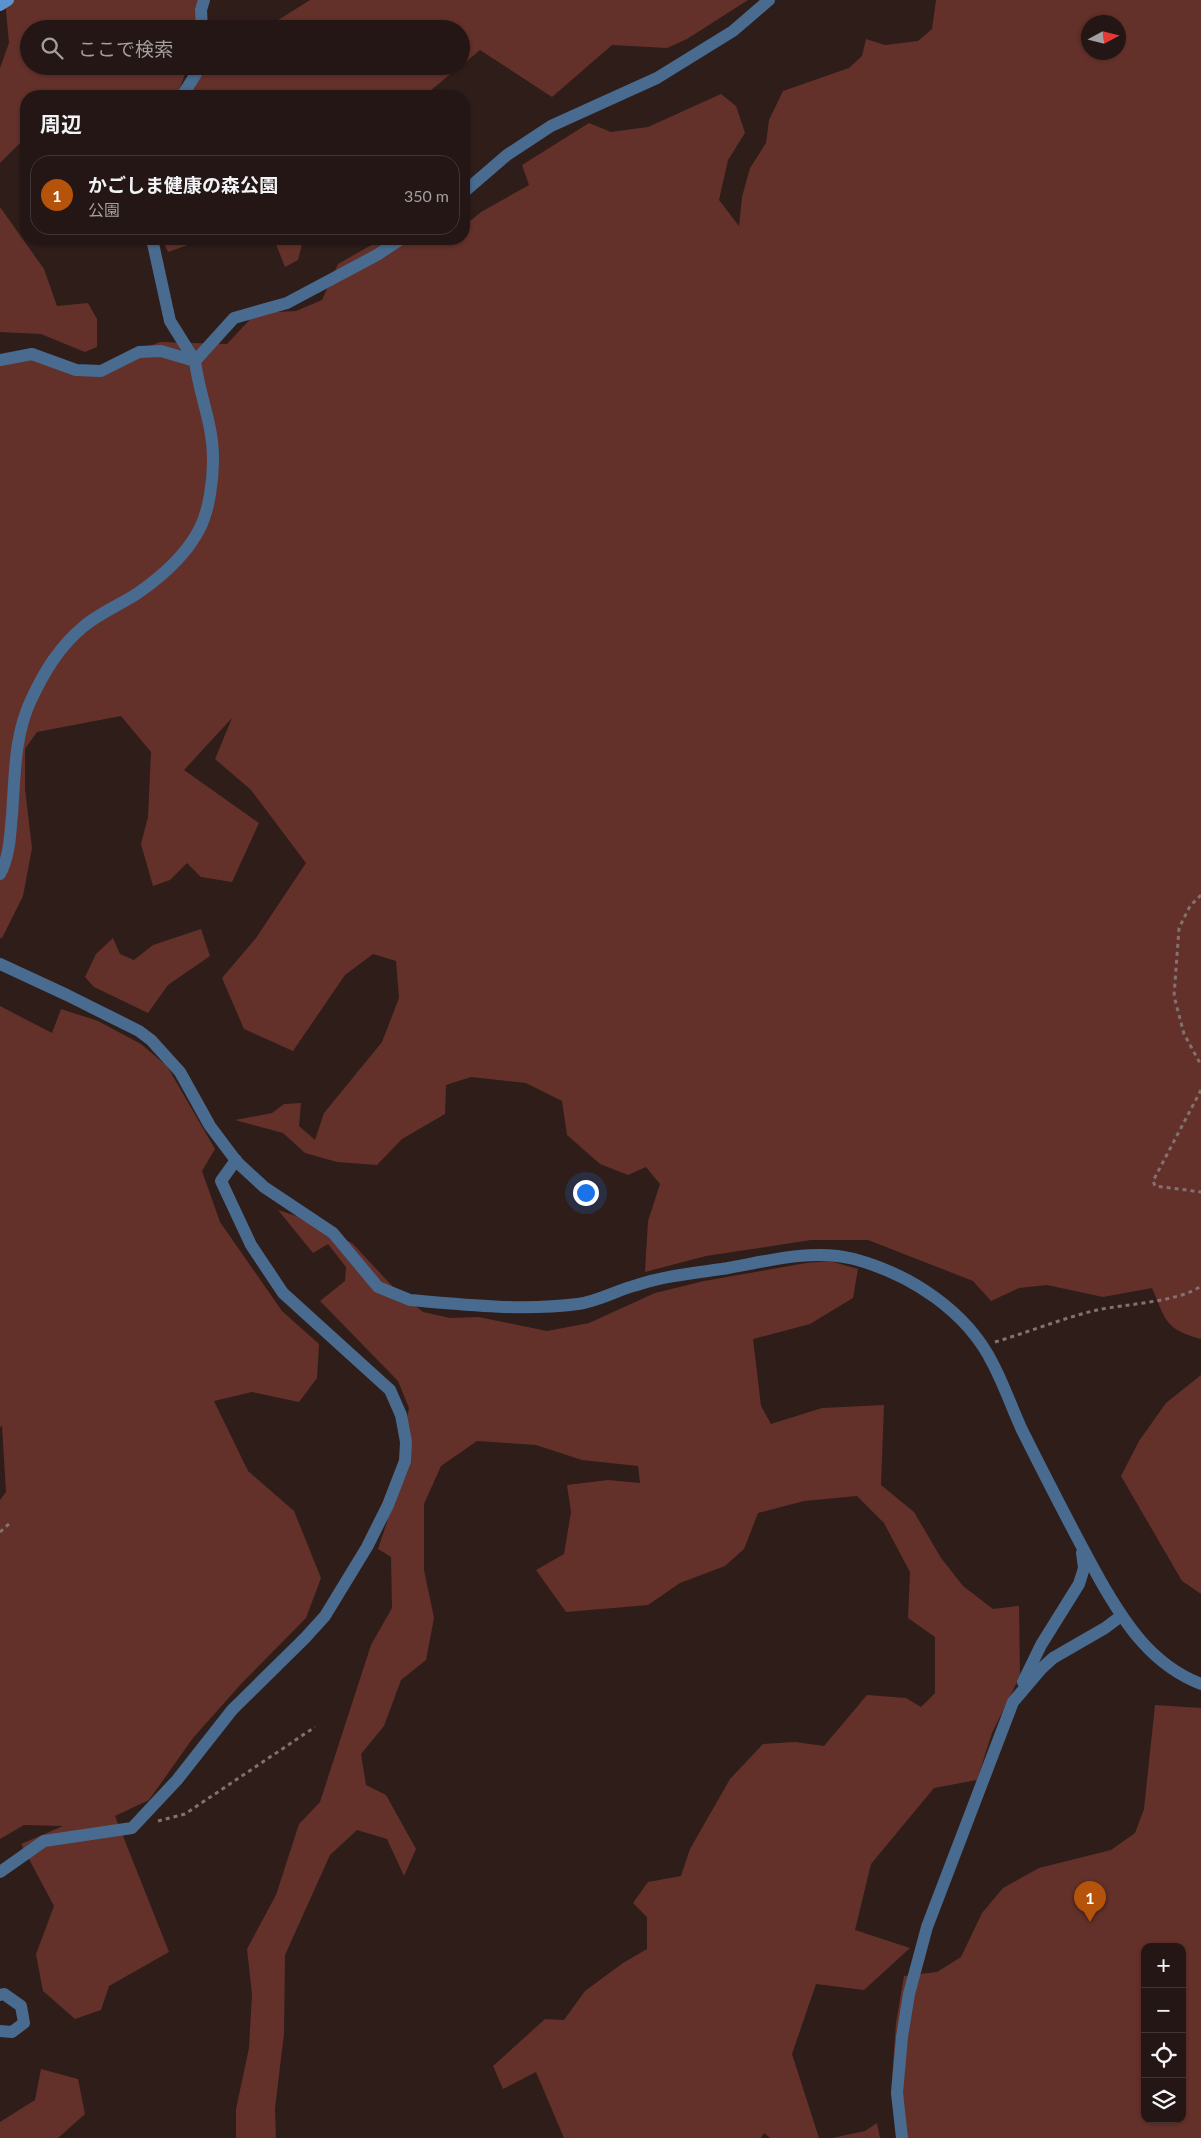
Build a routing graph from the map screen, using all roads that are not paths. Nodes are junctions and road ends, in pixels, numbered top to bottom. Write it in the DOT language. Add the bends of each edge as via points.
graph roads {
  1 [pos="8,0"];
  2 [pos="204,0"];
  3 [pos="770,0"];
  4 [pos="0,5"];
  5 [pos="202,20"];
  6 [pos="195,75"];
  7 [pos="186,90"];
  8 [pos="470,187"];
  9 [pos="153,245"];
  10 [pos="392,245"];
  11 [pos="0,360"];
  12 [pos="195,361"];
  13 [pos="0,874"];
  14 [pos="0,964"];
  15 [pos="236,1160"];
  16 [pos="1082,1546"];
  17 [pos="1121,1616"];
  18 [pos="1201,1684"];
  19 [pos="1012,1702"];
  20 [pos="0,1872"];
  21 [pos="0,1995"];
  22 [pos="0,2031"];
  23 [pos="902,2138"];
  1 -- 4 [label="main road"];
  2 -- 5 [label="street"];
  3 -- 8 [label="street" via="733,31 664,74 551,126 507,155"];
  6 -- 7 [label="street"];
  9 -- 12 [label="street" via="170,321"];
  10 -- 12 [label="street" via="287,303 234,318"];
  11 -- 12 [label="street" via="32,354 76,370 100,371 139,352 161,351"];
  12 -- 13 [label="street" via="198,387 209,416 213,461 207,507 200,528 173,564 138,593 84,626 57,652 30,701 18,740 10,840"];
  14 -- 15 [label="street" via="131,1027 151,1040 180,1072 210,1126"];
  15 -- 16 [label="street" via="264,1187 333,1233 378,1287 410,1300 504,1307 581,1304 664,1278 776,1260 839,1256 903,1279 942,1302 967,1325 983,1346"];
  15 -- 20 [label="street" via="222,1181 251,1246 283,1293 390,1390 401,1415 406,1442 405,1461 388,1505 325,1616 232,1710 177,1780 132,1828 44,1841"];
  16 -- 17 [label="street"];
  16 -- 19 [label="street" via="1084,1568 1079,1584 1041,1645"];
  17 -- 18 [label="street" via="1153,1654"];
  17 -- 19 [label="street" via="1053,1658"];
  19 -- 23 [label="street" via="927,1927 909,1994 897,2093"];
  21 -- 22 [label="street" via="4,1994 22,2006 24,2023 12,2032"];
}
